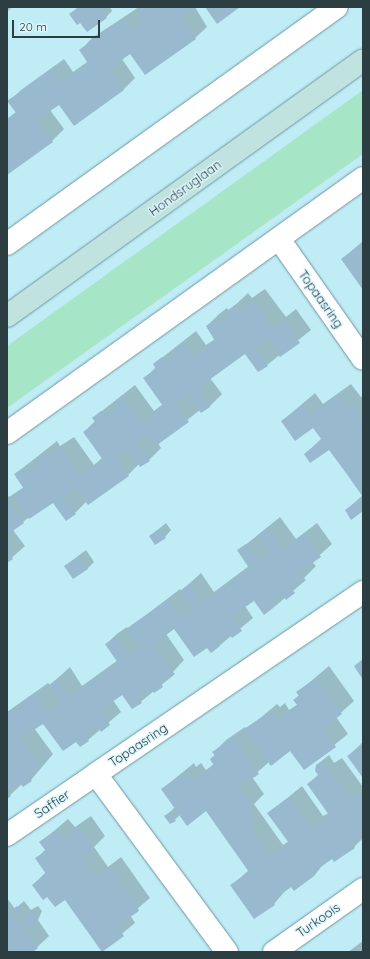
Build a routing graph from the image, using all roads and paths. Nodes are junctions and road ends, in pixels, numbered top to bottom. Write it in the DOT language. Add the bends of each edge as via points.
graph roads {
  1 [pos="337,7"];
  2 [pos="363,60"];
  3 [pos="363,178"];
  4 [pos="280,239"];
  5 [pos="7,244"];
  6 [pos="7,316"];
  7 [pos="363,359"];
  8 [pos="7,433"];
  9 [pos="363,592"];
  10 [pos="96,774"];
  11 [pos="7,835"];
  12 [pos="363,889"];
  13 [pos="227,952"];
  14 [pos="274,952"];
  1 -- 5 [label="street"];
  2 -- 6 [label="main road, Hondsruglaan"];
  3 -- 4 [label="street"];
  4 -- 7 [label="street, Topaasring"];
  4 -- 8 [label="street"];
  9 -- 10 [label="street, Topaasring"];
  10 -- 11 [label="street, Saffier"];
  10 -- 13 [label="street, Topaasring"];
  12 -- 14 [label="street, Turkoois"];
}
